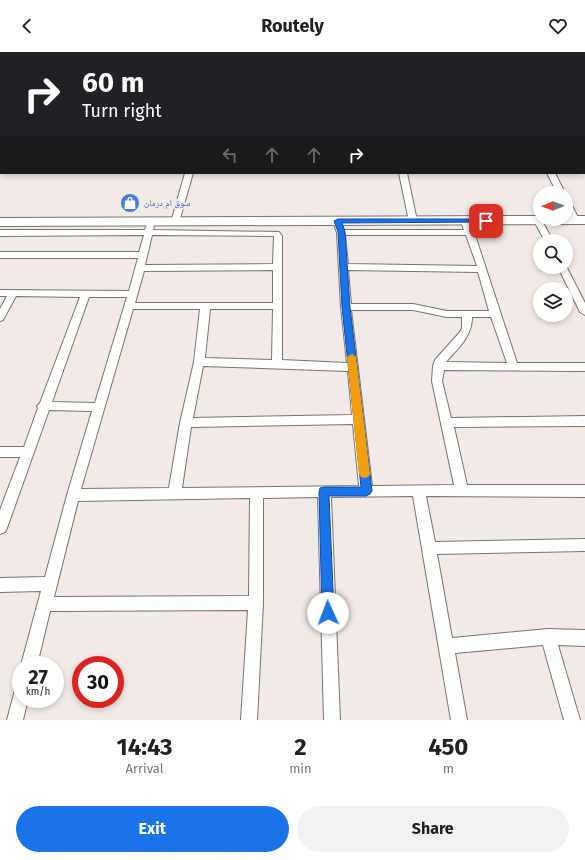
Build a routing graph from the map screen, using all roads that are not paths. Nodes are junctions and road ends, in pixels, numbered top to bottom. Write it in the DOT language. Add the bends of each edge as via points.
graph roads {
  1 [pos="189,174"];
  2 [pos="403,174"];
  3 [pos="552,174"];
  4 [pos="558,186"];
  5 [pos="573,210"];
  6 [pos="581,220"];
  7 [pos="413,221"];
  8 [pos="533,221"];
  9 [pos="0,222"];
  10 [pos="175,222"];
  11 [pos="467,226"];
  12 [pos="265,227"];
  13 [pos="339,227"];
  14 [pos="150,228"];
  15 [pos="0,233"];
  16 [pos="0,255"];
  17 [pos="144,255"];
  18 [pos="277,267"];
  19 [pos="344,267"];
  20 [pos="140,268"];
  21 [pos="482,269"];
  22 [pos="566,274"];
  23 [pos="0,293"];
  24 [pos="12,293"];
  25 [pos="86,293"];
  26 [pos="133,294"];
  27 [pos="129,306"];
  28 [pos="205,306"];
  29 [pos="277,306"];
  30 [pos="346,307"];
  31 [pos="585,312"];
  32 [pos="495,314"];
  33 [pos="467,315"];
  34 [pos="0,318"];
  35 [pos="199,362"];
  36 [pos="276,364"];
  37 [pos="438,366"];
  38 [pos="513,366"];
  39 [pos="585,367"];
  40 [pos="353,368"];
  41 [pos="43,406"];
  42 [pos="99,407"];
  43 [pos="359,419"];
  44 [pos="585,421"];
  45 [pos="186,423"];
  46 [pos="446,423"];
  47 [pos="0,452"];
  48 [pos="27,452"];
  49 [pos="462,490"];
  50 [pos="366,491"];
  51 [pos="419,491"];
  52 [pos="585,491"];
  53 [pos="324,492"];
  54 [pos="175,493"];
  55 [pos="257,493"];
  56 [pos="73,494"];
  57 [pos="6,496"];
  58 [pos="0,528"];
  59 [pos="585,544"];
  60 [pos="430,548"];
  61 [pos="0,584"];
  62 [pos="50,584"];
  63 [pos="256,603"];
  64 [pos="46,604"];
  65 [pos="548,637"];
  66 [pos="585,638"];
  67 [pos="447,646"];
  68 [pos="32,656"];
  69 [pos="18,708"];
  70 [pos="14,720"];
  71 [pos="249,720"];
  72 [pos="332,720"];
  73 [pos="459,720"];
  74 [pos="572,720"];
  1 -- 10 [label="street"];
  2 -- 7 [label="street"];
  3 -- 4 [label="street"];
  5 -- 6 [label="street"];
  7 -- 11 [label="highway"];
  7 -- 13 [label="highway"];
  8 -- 11 [label="highway"];
  9 -- 14 [label="highway"];
  10 -- 12 [label="highway"];
  10 -- 14 [label="highway"];
  11 -- 13 [label="street"];
  11 -- 21 [label="street"];
  12 -- 13 [label="highway"];
  12 -- 14 [label="street" via="197,232"];
  12 -- 18 [label="street" via="277,234"];
  13 -- 19 [label="street"];
  14 -- 15 [label="street"];
  14 -- 17 [label="street"];
  16 -- 17 [label="street"];
  17 -- 20 [label="street"];
  18 -- 20 [label="street"];
  18 -- 29 [label="street"];
  19 -- 21 [label="street"];
  19 -- 30 [label="street"];
  20 -- 26 [label="street"];
  21 -- 32 [label="street"];
  22 -- 31 [label="street"];
  23 -- 24 [label="street"];
  24 -- 25 [label="street"];
  24 -- 34 [label="street"];
  25 -- 26 [label="street"];
  25 -- 41 [label="street"];
  26 -- 27 [label="street"];
  27 -- 28 [label="street"];
  27 -- 42 [label="street"];
  28 -- 29 [label="street"];
  28 -- 35 [label="street"];
  29 -- 36 [label="street"];
  30 -- 33 [label="street" via="413,307"];
  30 -- 40 [label="street"];
  32 -- 33 [label="street"];
  32 -- 38 [label="street"];
  33 -- 37 [label="street" via="467,328 464,334 440,360"];
  35 -- 36 [label="street"];
  35 -- 45 [label="street"];
  36 -- 40 [label="street"];
  37 -- 38 [label="street"];
  37 -- 46 [label="street" via="437,381"];
  38 -- 39 [label="street"];
  40 -- 43 [label="street"];
  41 -- 42 [label="street"];
  41 -- 48 [label="street"];
  42 -- 56 [label="street"];
  43 -- 45 [label="street"];
  43 -- 50 [label="street"];
  44 -- 46 [label="street"];
  45 -- 54 [label="street"];
  46 -- 49 [label="street"];
  47 -- 48 [label="street"];
  48 -- 57 [label="street"];
  49 -- 51 [label="street"];
  49 -- 52 [label="street"];
  50 -- 51 [label="street"];
  50 -- 53 [label="street"];
  51 -- 60 [label="street"];
  53 -- 55 [label="street"];
  53 -- 72 [label="street"];
  54 -- 55 [label="street"];
  54 -- 56 [label="street"];
  55 -- 63 [label="street"];
  56 -- 62 [label="street"];
  57 -- 58 [label="street"];
  59 -- 60 [label="street"];
  60 -- 67 [label="street"];
  61 -- 62 [label="street"];
  62 -- 64 [label="street"];
  63 -- 64 [label="street"];
  63 -- 71 [label="street"];
  64 -- 68 [label="street"];
  65 -- 66 [label="street"];
  65 -- 67 [label="street"];
  65 -- 74 [label="street"];
  67 -- 73 [label="street"];
  69 -- 70 [label="street"];
}
